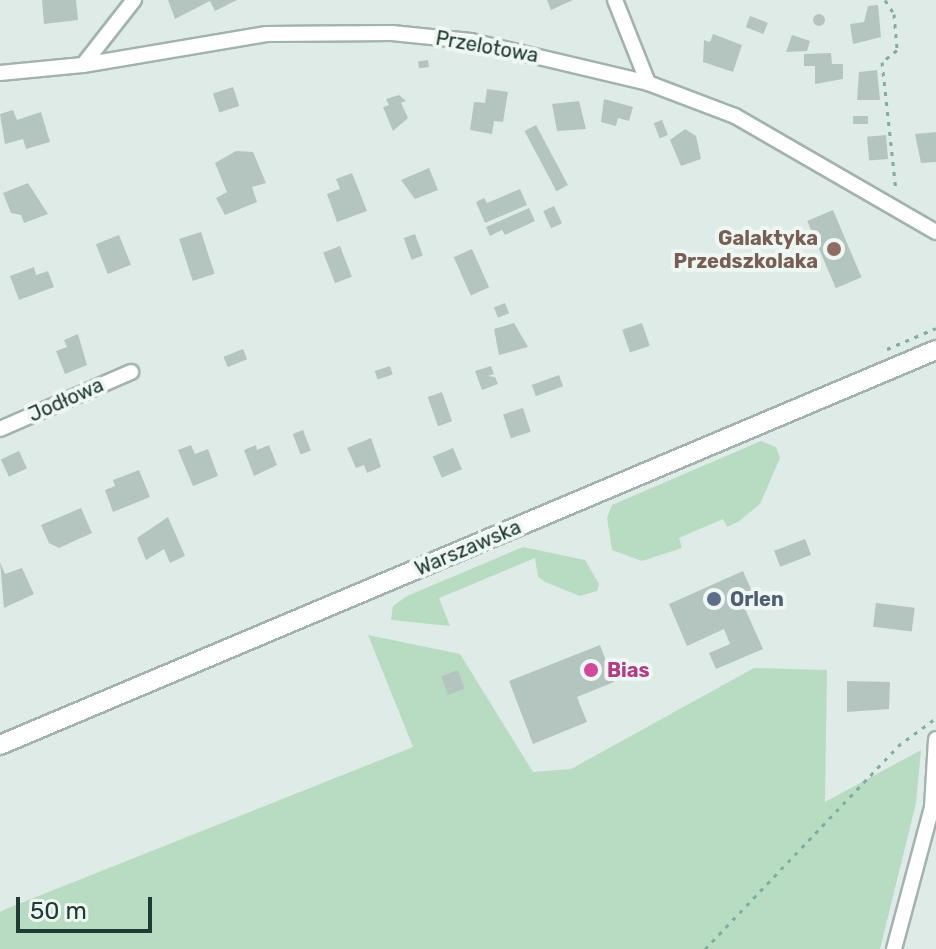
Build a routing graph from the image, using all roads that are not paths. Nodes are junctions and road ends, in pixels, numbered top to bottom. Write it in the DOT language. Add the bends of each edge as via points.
graph roads {
  1 [pos="134,0"];
  2 [pos="615,0"];
  3 [pos="83,65"];
  4 [pos="0,73"];
  5 [pos="648,83"];
  6 [pos="936,232"];
  7 [pos="936,350"];
  8 [pos="131,372"];
  9 [pos="0,429"];
  10 [pos="936,739"];
  11 [pos="0,745"];
  12 [pos="894,949"];
  1 -- 3 [label="street"];
  2 -- 5 [label="street"];
  3 -- 4 [label="street, Przelotowa"];
  3 -- 5 [label="street, Przelotowa" via="266,34 392,33 471,41"];
  5 -- 6 [label="street, Przelotowa" via="735,116"];
  7 -- 11 [label="street, Warszawska"];
  8 -- 9 [label="street, Jodłowa"];
  10 -- 12 [label="street" via="932,807"];
}
